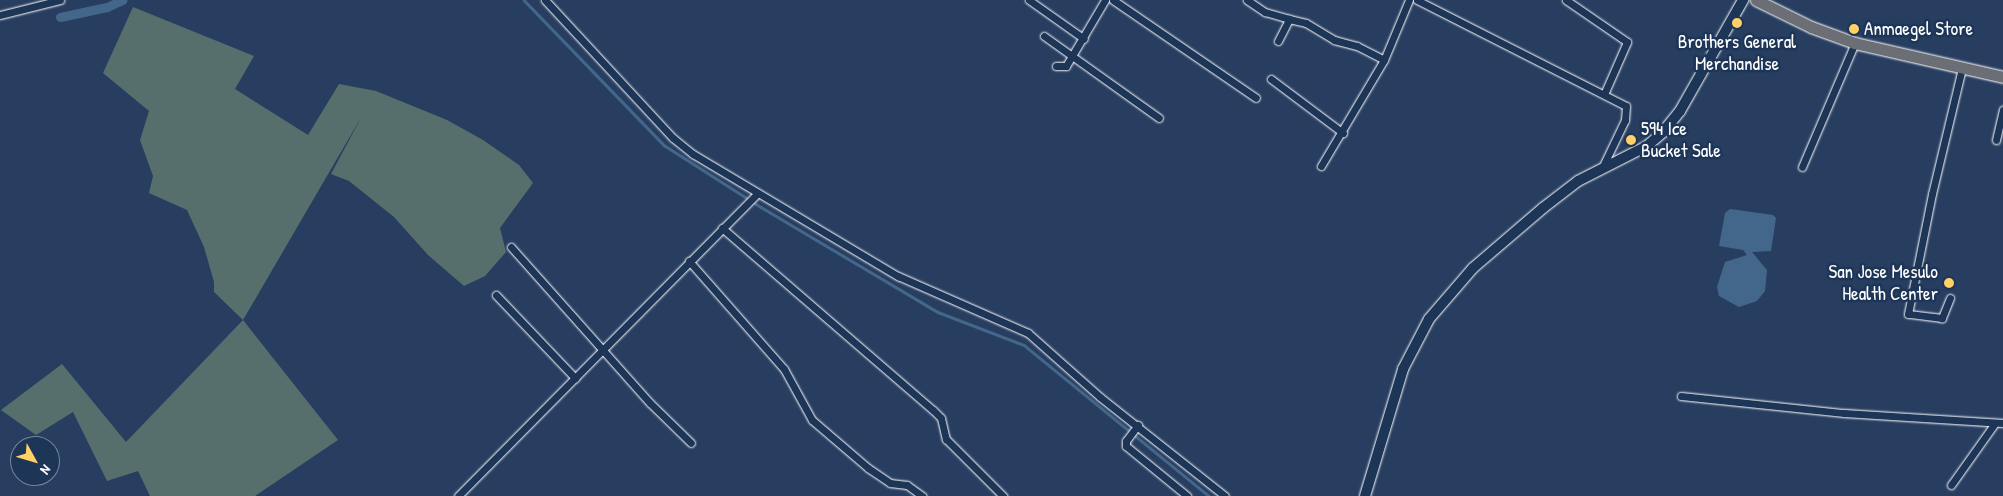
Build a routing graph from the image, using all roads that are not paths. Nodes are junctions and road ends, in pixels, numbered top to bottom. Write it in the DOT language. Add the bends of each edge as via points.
graph roads {
  1 [pos="60,0"];
  2 [pos="545,0"];
  3 [pos="1029,0"];
  4 [pos="1105,0"];
  5 [pos="1113,0"];
  6 [pos="1247,0"];
  7 [pos="1409,0"];
  8 [pos="1417,0"];
  9 [pos="1566,0"];
  10 [pos="1743,0"];
  11 [pos="1756,0"];
  12 [pos="0,15"];
  13 [pos="1289,19"];
  14 [pos="1044,36"];
  15 [pos="1084,39"];
  16 [pos="1278,40"];
  17 [pos="1855,43"];
  18 [pos="1072,57"];
  19 [pos="1384,60"];
  20 [pos="1056,66"];
  21 [pos="1962,68"];
  22 [pos="2003,77"];
  23 [pos="1271,79"];
  24 [pos="1604,92"];
  25 [pos="1256,98"];
  26 [pos="2003,110"];
  27 [pos="1159,118"];
  28 [pos="1343,133"];
  29 [pos="1996,140"];
  30 [pos="1321,166"];
  31 [pos="1802,167"];
  32 [pos="1602,169"];
  33 [pos="757,194"];
  34 [pos="722,228"];
  35 [pos="511,247"];
  36 [pos="689,261"];
  37 [pos="496,295"];
  38 [pos="1950,298"];
  39 [pos="601,350"];
  40 [pos="575,378"];
  41 [pos="1681,396"];
  42 [pos="1995,423"];
  43 [pos="2003,423"];
  44 [pos="1137,426"];
  45 [pos="691,443"];
  46 [pos="1951,485"];
  47 [pos="458,496"];
  48 [pos="922,496"];
  49 [pos="1003,496"];
  50 [pos="1187,496"];
  51 [pos="1225,496"];
  52 [pos="1365,496"];
  1 -- 12 [label="street"];
  2 -- 33 [label="street" via="673,138"];
  3 -- 15 [label="street"];
  4 -- 15 [label="street"];
  5 -- 25 [label="street"];
  6 -- 13 [label="street" via="1265,12"];
  7 -- 19 [label="street"];
  8 -- 24 [label="street"];
  9 -- 24 [label="street" via="1628,42"];
  10 -- 32 [label="main road" via="1680,111 1663,132 1648,146"];
  11 -- 17 [label="highway" via="1811,27"];
  13 -- 16 [label="street"];
  13 -- 19 [label="street" via="1306,23 1334,40 1357,46"];
  14 -- 18 [label="street"];
  15 -- 18 [label="street"];
  17 -- 21 [label="highway"];
  17 -- 31 [label="street"];
  18 -- 20 [label="street" via="1066,66"];
  18 -- 27 [label="street"];
  19 -- 28 [label="street"];
  21 -- 22 [label="highway"];
  21 -- 38 [label="street" via="1908,314 1942,318"];
  23 -- 28 [label="street"];
  24 -- 32 [label="street" via="1621,101 1626,112"];
  26 -- 29 [label="street"];
  28 -- 30 [label="street"];
  32 -- 52 [label="main road" via="1578,181 1542,208 1473,268 1429,319 1403,369"];
  33 -- 34 [label="street"];
  33 -- 44 [label="street" via="898,276 1028,333"];
  34 -- 36 [label="street"];
  34 -- 49 [label="street" via="937,414 945,428 946,439"];
  35 -- 39 [label="street"];
  36 -- 39 [label="street"];
  36 -- 48 [label="street" via="784,369 812,420 868,468 890,483 907,485"];
  37 -- 40 [label="street"];
  39 -- 40 [label="street"];
  39 -- 45 [label="street"];
  40 -- 47 [label="street"];
  41 -- 42 [label="street" via="1844,413"];
  42 -- 43 [label="street"];
  42 -- 46 [label="street"];
  44 -- 50 [label="street" via="1126,446"];
  44 -- 51 [label="street"];
}
